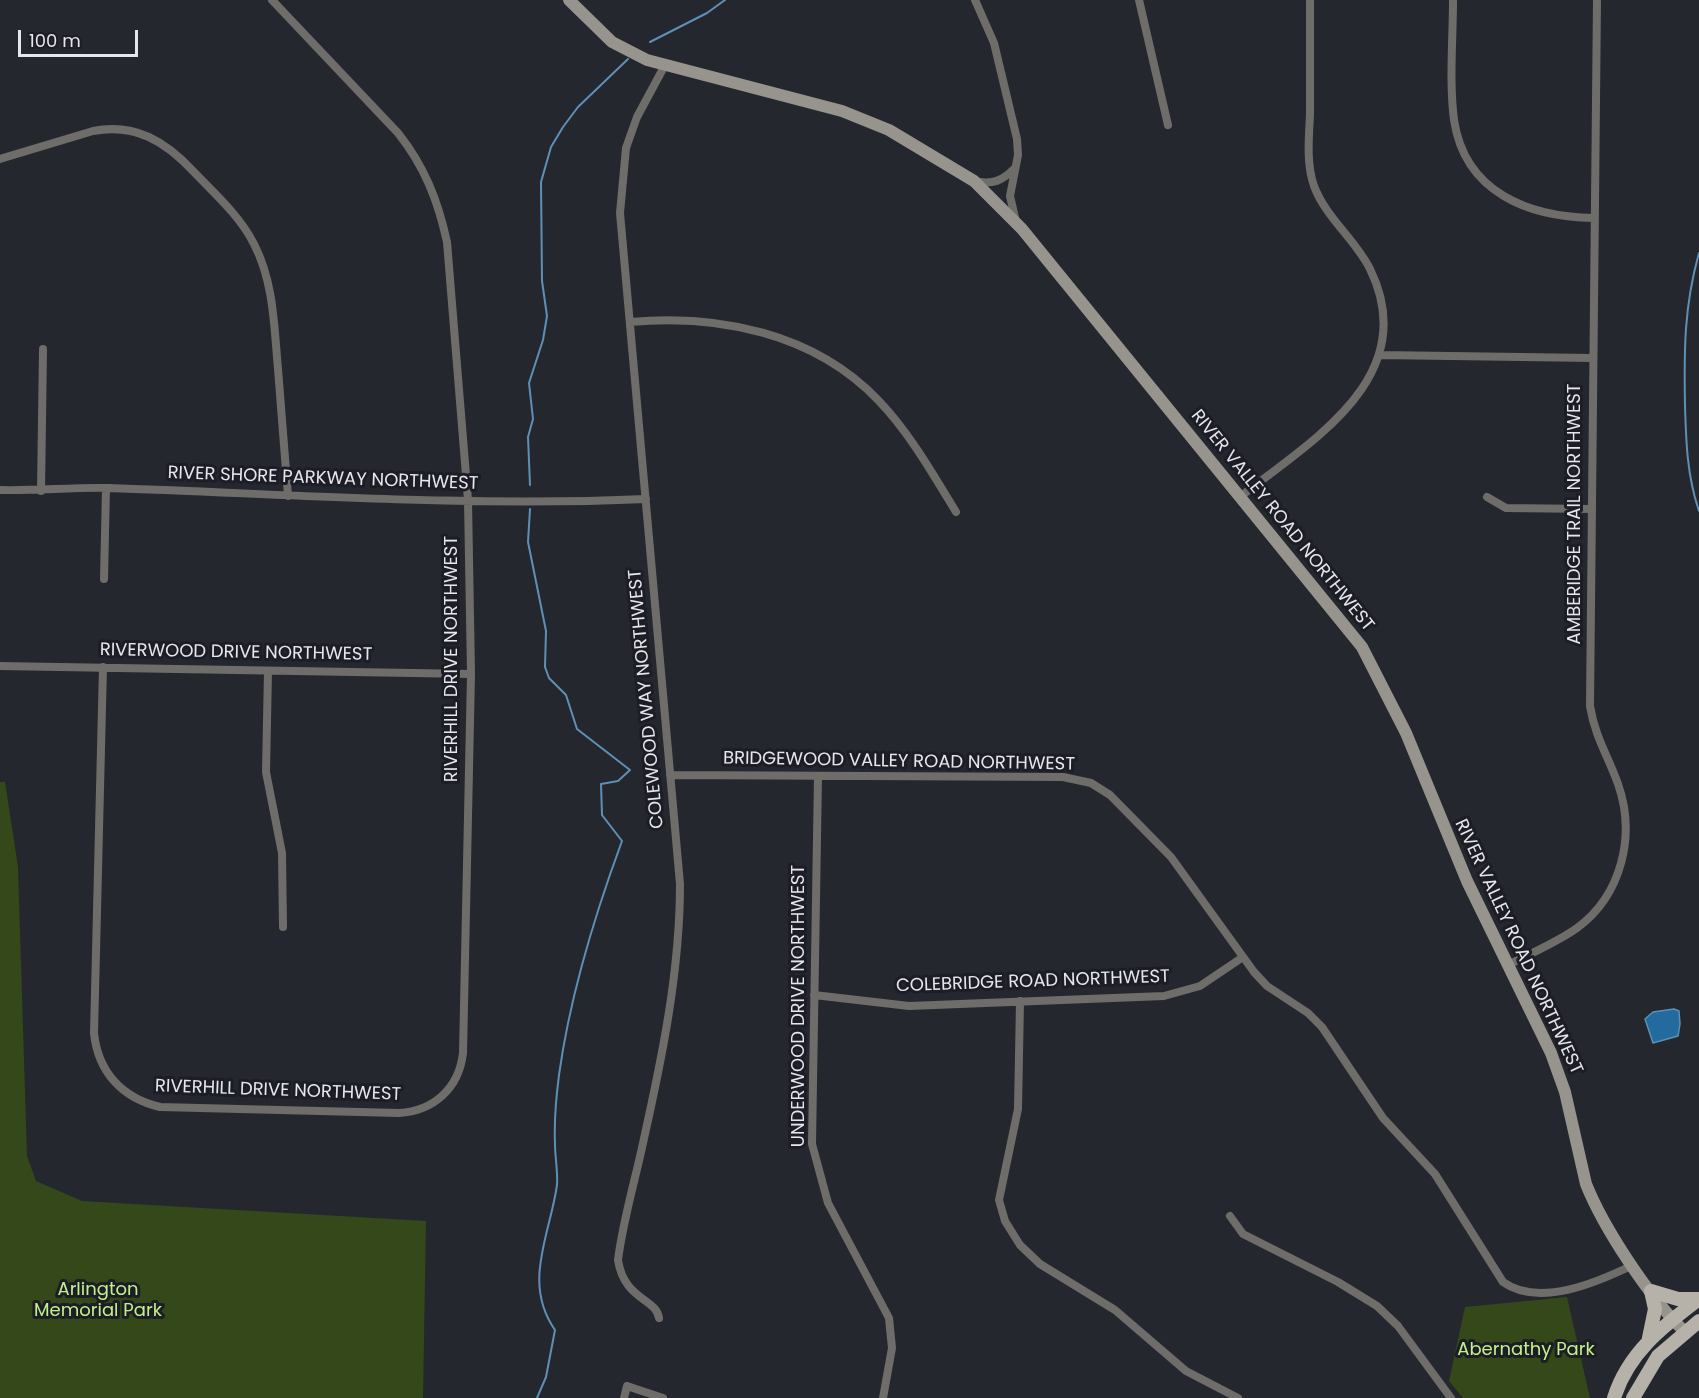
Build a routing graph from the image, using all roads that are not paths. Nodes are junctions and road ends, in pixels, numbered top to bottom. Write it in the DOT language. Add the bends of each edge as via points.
graph roads {
  1 [pos="272,0"];
  2 [pos="569,0"];
  3 [pos="975,0"];
  4 [pos="1139,0"];
  5 [pos="1310,0"];
  6 [pos="1453,0"];
  7 [pos="1597,0"];
  8 [pos="665,65"];
  9 [pos="1168,125"];
  10 [pos="0,159"];
  11 [pos="1016,168"];
  12 [pos="974,181"];
  13 [pos="1594,218"];
  14 [pos="1016,222"];
  15 [pos="630,322"];
  16 [pos="43,349"];
  17 [pos="1379,355"];
  18 [pos="1592,358"];
  19 [pos="106,488"];
  20 [pos="0,490"];
  21 [pos="41,491"];
  22 [pos="288,496"];
  23 [pos="1240,497"];
  24 [pos="1487,497"];
  25 [pos="646,499"];
  26 [pos="468,500"];
  27 [pos="1591,509"];
  28 [pos="956,512"];
  29 [pos="104,579"];
  30 [pos="0,666"];
  31 [pos="103,668"];
  32 [pos="268,671"];
  33 [pos="471,674"];
  34 [pos="670,775"];
  35 [pos="818,776"];
  36 [pos="283,927"];
  37 [pos="1243,957"];
  38 [pos="1508,965"];
  39 [pos="814,995"];
  40 [pos="1020,1001"];
  41 [pos="1230,1216"];
  42 [pos="1633,1265"];
  43 [pos="1651,1291"];
  44 [pos="1699,1299"];
  45 [pos="659,1318"];
  46 [pos="1672,1319"];
  47 [pos="1699,1321"];
  48 [pos="1684,1331"];
  49 [pos="1648,1341"];
  50 [pos="624,1398"];
  51 [pos="663,1398"];
  52 [pos="883,1398"];
  53 [pos="1238,1398"];
  54 [pos="1451,1398"];
  55 [pos="1614,1398"];
  56 [pos="1622,1398"];
  57 [pos="1633,1398"];
  1 -- 26 [label="street" via="398,133 429,180 447,243"];
  2 -- 8 [label="street, RIVER VALLEY ROAD NORTHWEST" via="612,42"];
  3 -- 11 [label="street" via="1001,69 1017,140"];
  4 -- 9 [label="street"];
  5 -- 17 [label="street" via="1309,167 1322,201 1362,256 1375,282 1382,317"];
  6 -- 13 [label="street" via="1452,101 1460,141 1469,160 1494,189 1530,210 1566,218"];
  7 -- 13 [label="street, AMBERIDGE TRAIL NORTHWEST"];
  8 -- 12 [label="street, RIVER VALLEY ROAD NORTHWEST" via="850,114 912,142"];
  8 -- 15 [label="street, COLEWOOD WAY NORTHWEST" via="637,117 627,148 620,213"];
  10 -- 22 [label="street" via="93,131 137,131 162,142 239,219 254,242 269,284"];
  11 -- 12 [label="street" via="997,182"];
  11 -- 14 [label="street" via="1011,196"];
  12 -- 14 [label="street, RIVER VALLEY ROAD NORTHWEST"];
  13 -- 18 [label="street, AMBERIDGE TRAIL NORTHWEST"];
  14 -- 23 [label="street, RIVER VALLEY ROAD NORTHWEST"];
  15 -- 25 [label="street, COLEWOOD WAY NORTHWEST"];
  15 -- 28 [label="street" via="680,318 730,324 797,346 831,362 864,387 890,415"];
  16 -- 21 [label="street"];
  17 -- 18 [label="street"];
  17 -- 23 [label="street" via="1368,383 1349,409"];
  18 -- 27 [label="street, AMBERIDGE TRAIL NORTHWEST"];
  19 -- 21 [label="street, RIVER SHORE PARKWAY NORTHWEST"];
  19 -- 22 [label="street, RIVER SHORE PARKWAY NORTHWEST"];
  19 -- 29 [label="street"];
  20 -- 21 [label="street, RIVER SHORE PARKWAY NORTHWEST"];
  22 -- 26 [label="street, RIVER SHORE PARKWAY NORTHWEST"];
  23 -- 38 [label="street, RIVER VALLEY ROAD NORTHWEST" via="1362,647 1406,733 1467,881"];
  24 -- 27 [label="street" via="1506,508"];
  25 -- 26 [label="street, RIVER SHORE PARKWAY NORTHWEST"];
  25 -- 34 [label="street, COLEWOOD WAY NORTHWEST"];
  26 -- 33 [label="street, RIVERHILL DRIVE NORTHWEST"];
  27 -- 38 [label="street, AMBERIDGE TRAIL NORTHWEST" via="1590,706 1598,740 1623,800 1624,855 1611,889 1589,917 1565,935"];
  30 -- 31 [label="street, RIVERWOOD DRIVE NORTHWEST"];
  31 -- 32 [label="street, RIVERWOOD DRIVE NORTHWEST"];
  31 -- 33 [label="street, RIVERHILL DRIVE NORTHWEST" via="94,1033 106,1074 129,1096 160,1107 399,1113 420,1110 439,1100 453,1083 462,1061"];
  32 -- 33 [label="street, RIVERWOOD DRIVE NORTHWEST"];
  32 -- 36 [label="street" via="266,772 282,853"];
  34 -- 35 [label="street, BRIDGEWOOD VALLEY ROAD NORTHWEST"];
  34 -- 45 [label="street, COLEWOOD WAY NORTHWEST" via="680,884 677,949 654,1093 618,1260 626,1286 654,1307"];
  35 -- 37 [label="street, BRIDGEWOOD VALLEY ROAD NORTHWEST" via="1063,777 1091,783 1110,795 1172,857"];
  35 -- 39 [label="street, UNDERWOOD DRIVE NORTHWEST"];
  37 -- 40 [label="street, COLEBRIDGE ROAD NORTHWEST" via="1200,986 1177,994"];
  37 -- 42 [label="street, BRIDGEWOOD VALLEY ROAD NORTHWEST" via="1267,986 1322,1027 1383,1118 1435,1174 1503,1282 1527,1293 1563,1290 1597,1282"];
  38 -- 42 [label="street, RIVER VALLEY ROAD NORTHWEST" via="1551,1053 1592,1198"];
  39 -- 40 [label="street, COLEBRIDGE ROAD NORTHWEST" via="909,1006"];
  39 -- 52 [label="street, UNDERWOOD DRIVE NORTHWEST" via="811,1130 815,1158 828,1203 889,1318 892,1348"];
  40 -- 53 [label="street" via="1018,1109 999,1200 1005,1221 1020,1245 1040,1264 1115,1310 1186,1371"];
  41 -- 54 [label="street" via="1243,1234 1377,1306 1398,1326"];
  42 -- 43 [label="street, RIVER VALLEY ROAD NORTHWEST"];
  43 -- 44 [label="main road" via="1678,1299"];
  43 -- 46 [label="street, RIVER VALLEY ROAD NORTHWEST"];
  43 -- 49 [label="main road" via="1655,1309"];
  44 -- 46 [label="main road"];
  46 -- 48 [label="street, RIVER VALLEY ROAD NORTHWEST"];
  46 -- 49 [label="main road"];
  46 -- 56 [label="main road" via="1666,1333 1638,1365"];
  47 -- 48 [label="main road"];
  48 -- 57 [label="main road" via="1653,1363"];
  49 -- 55 [label="main road" via="1627,1370"];
  50 -- 51 [label="street" via="627,1386"];
}
